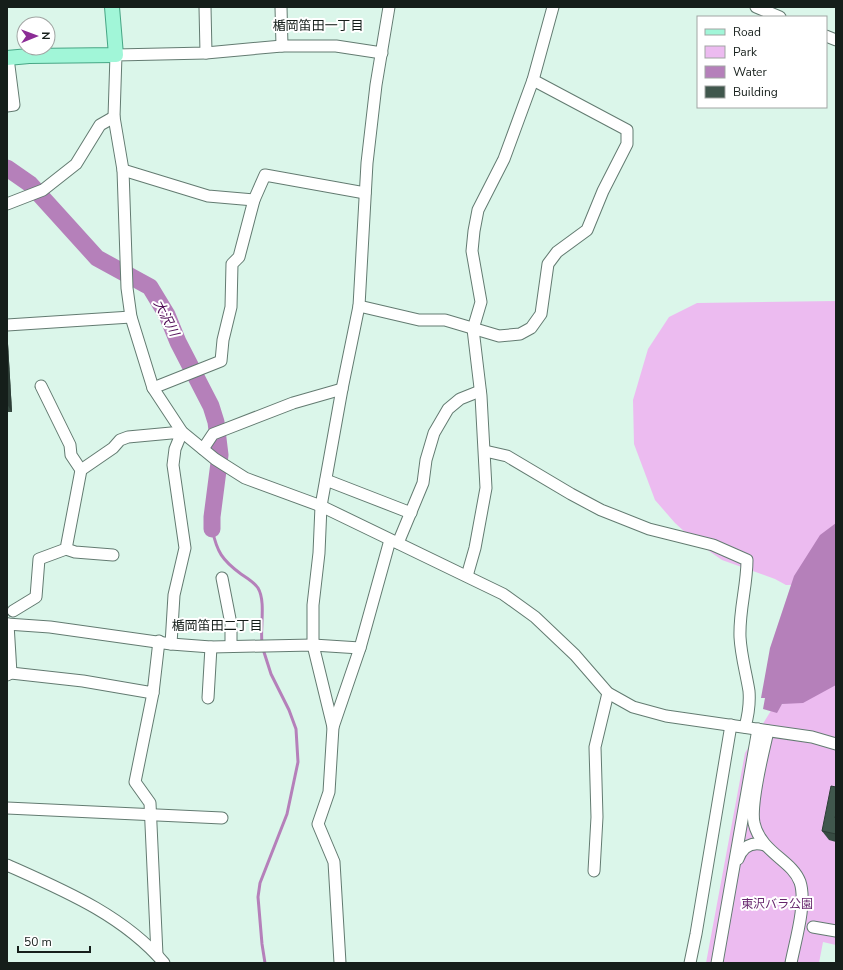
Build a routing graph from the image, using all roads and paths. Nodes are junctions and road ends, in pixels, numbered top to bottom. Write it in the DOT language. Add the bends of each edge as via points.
graph roads {
  1 [pos="112,7"];
  2 [pos="205,7"];
  3 [pos="281,7"];
  4 [pos="389,7"];
  5 [pos="553,7"];
  6 [pos="756,7"];
  7 [pos="778,16"];
  8 [pos="282,46"];
  9 [pos="206,53"];
  10 [pos="382,53"];
  11 [pos="116,55"];
  12 [pos="7,58"];
  13 [pos="533,80"];
  14 [pos="7,106"];
  15 [pos="114,117"];
  16 [pos="122,170"];
  17 [pos="365,192"];
  18 [pos="254,200"];
  19 [pos="7,204"];
  20 [pos="359,306"];
  21 [pos="131,317"];
  22 [pos="7,324"];
  23 [pos="473,329"];
  24 [pos="41,386"];
  25 [pos="153,388"];
  26 [pos="342,389"];
  27 [pos="480,391"];
  28 [pos="182,432"];
  29 [pos="203,449"];
  30 [pos="485,451"];
  31 [pos="81,470"];
  32 [pos="326,480"];
  33 [pos="321,506"];
  34 [pos="411,513"];
  35 [pos="394,541"];
  36 [pos="66,549"];
  37 [pos="112,555"];
  38 [pos="467,576"];
  39 [pos="222,578"];
  40 [pos="13,610"];
  41 [pos="8,624"];
  42 [pos="159,641"];
  43 [pos="171,644"];
  44 [pos="314,645"];
  45 [pos="211,646"];
  46 [pos="231,646"];
  47 [pos="360,648"];
  48 [pos="9,674"];
  49 [pos="608,693"];
  50 [pos="153,694"];
  51 [pos="208,698"];
  52 [pos="731,726"];
  53 [pos="333,727"];
  54 [pos="745,727"];
  55 [pos="763,730"];
  56 [pos="836,744"];
  57 [pos="7,808"];
  58 [pos="150,815"];
  59 [pos="222,818"];
  60 [pos="765,845"];
  61 [pos="7,865"];
  62 [pos="734,870"];
  63 [pos="594,871"];
  64 [pos="813,927"];
  65 [pos="836,931"];
  66 [pos="160,959"];
  67 [pos="340,963"];
  68 [pos="690,963"];
  69 [pos="717,963"];
  70 [pos="790,963"];
  1 -- 11 [label="main road"];
  2 -- 9 [label="street"];
  3 -- 8 [label="street"];
  4 -- 10 [label="street"];
  5 -- 13 [label="street"];
  6 -- 7 [label="street"];
  8 -- 9 [label="street"];
  8 -- 10 [label="street" via="336,46"];
  9 -- 11 [label="street"];
  10 -- 17 [label="street" via="376,85"];
  11 -- 12 [label="main road"];
  11 -- 15 [label="street"];
  12 -- 14 [label="street" via="14,105"];
  13 -- 23 [label="street" via="504,159 478,210 472,251 481,302"];
  13 -- 23 [label="street" via="627,130 627,144 587,230 557,252 548,264 541,314 531,328 520,334 499,336"];
  15 -- 16 [label="street"];
  15 -- 19 [label="street" via="100,125 76,164 43,190"];
  16 -- 18 [label="street" via="208,196"];
  16 -- 21 [label="street"];
  17 -- 18 [label="street" via="265,175"];
  17 -- 20 [label="street"];
  18 -- 25 [label="street" via="239,257 232,264 231,307 221,361"];
  20 -- 23 [label="street" via="420,320 445,320"];
  20 -- 26 [label="street"];
  21 -- 22 [label="street"];
  21 -- 25 [label="street"];
  23 -- 27 [label="street"];
  24 -- 31 [label="street" via="70,445 71,455"];
  25 -- 28 [label="street"];
  26 -- 29 [label="street" via="293,403 217,433"];
  26 -- 32 [label="street"];
  27 -- 30 [label="street"];
  27 -- 34 [label="street" via="460,399 448,409 437,427 426,460 423,484"];
  28 -- 29 [label="street"];
  28 -- 31 [label="street" via="120,440 113,448"];
  28 -- 43 [label="street" via="175,450 173,465 185,548 174,595"];
  29 -- 33 [label="street" via="245,478"];
  30 -- 38 [label="street" via="486,488"];
  30 -- 54 [label="street" via="507,456 570,494 649,530 713,545 747,560 747,577 740,610 742,664 749,691"];
  31 -- 36 [label="street"];
  32 -- 33 [label="street"];
  32 -- 34 [label="street"];
  33 -- 35 [label="street"];
  33 -- 44 [label="street" via="313,605"];
  34 -- 35 [label="street"];
  35 -- 38 [label="street"];
  35 -- 47 [label="street"];
  36 -- 37 [label="street"];
  36 -- 40 [label="street" via="39,559 36,598"];
  38 -- 49 [label="street" via="503,594 535,618 575,655"];
  39 -- 46 [label="street"];
  41 -- 42 [label="street"];
  41 -- 48 [label="street"];
  42 -- 43 [label="street"];
  42 -- 50 [label="street"];
  43 -- 45 [label="street"];
  44 -- 46 [label="street"];
  44 -- 47 [label="street"];
  44 -- 53 [label="street"];
  45 -- 46 [label="street"];
  45 -- 51 [label="street"];
  47 -- 53 [label="street"];
  48 -- 50 [label="street" via="83,681"];
  49 -- 52 [label="street" via="633,707 666,716"];
  49 -- 63 [label="street" via="595,747 597,817"];
  50 -- 58 [label="street" via="135,782 150,803"];
  52 -- 54 [label="street"];
  52 -- 68 [label="street"];
  53 -- 67 [label="street" via="329,792 318,824 334,862"];
  54 -- 55 [label="street"];
  55 -- 56 [label="street" via="812,737"];
  55 -- 60 [label="street" via="753,817 757,833"];
  55 -- 62 [label="street"];
  57 -- 58 [label="street"];
  58 -- 59 [label="street"];
  58 -- 66 [label="street"];
  60 -- 62 [label="street" via="756,843 746,846 738,856"];
  60 -- 70 [label="street" via="800,882 801,905"];
  61 -- 66 [label="street" via="79,897 116,920"];
  62 -- 69 [label="street"];
  64 -- 65 [label="street"];
}
